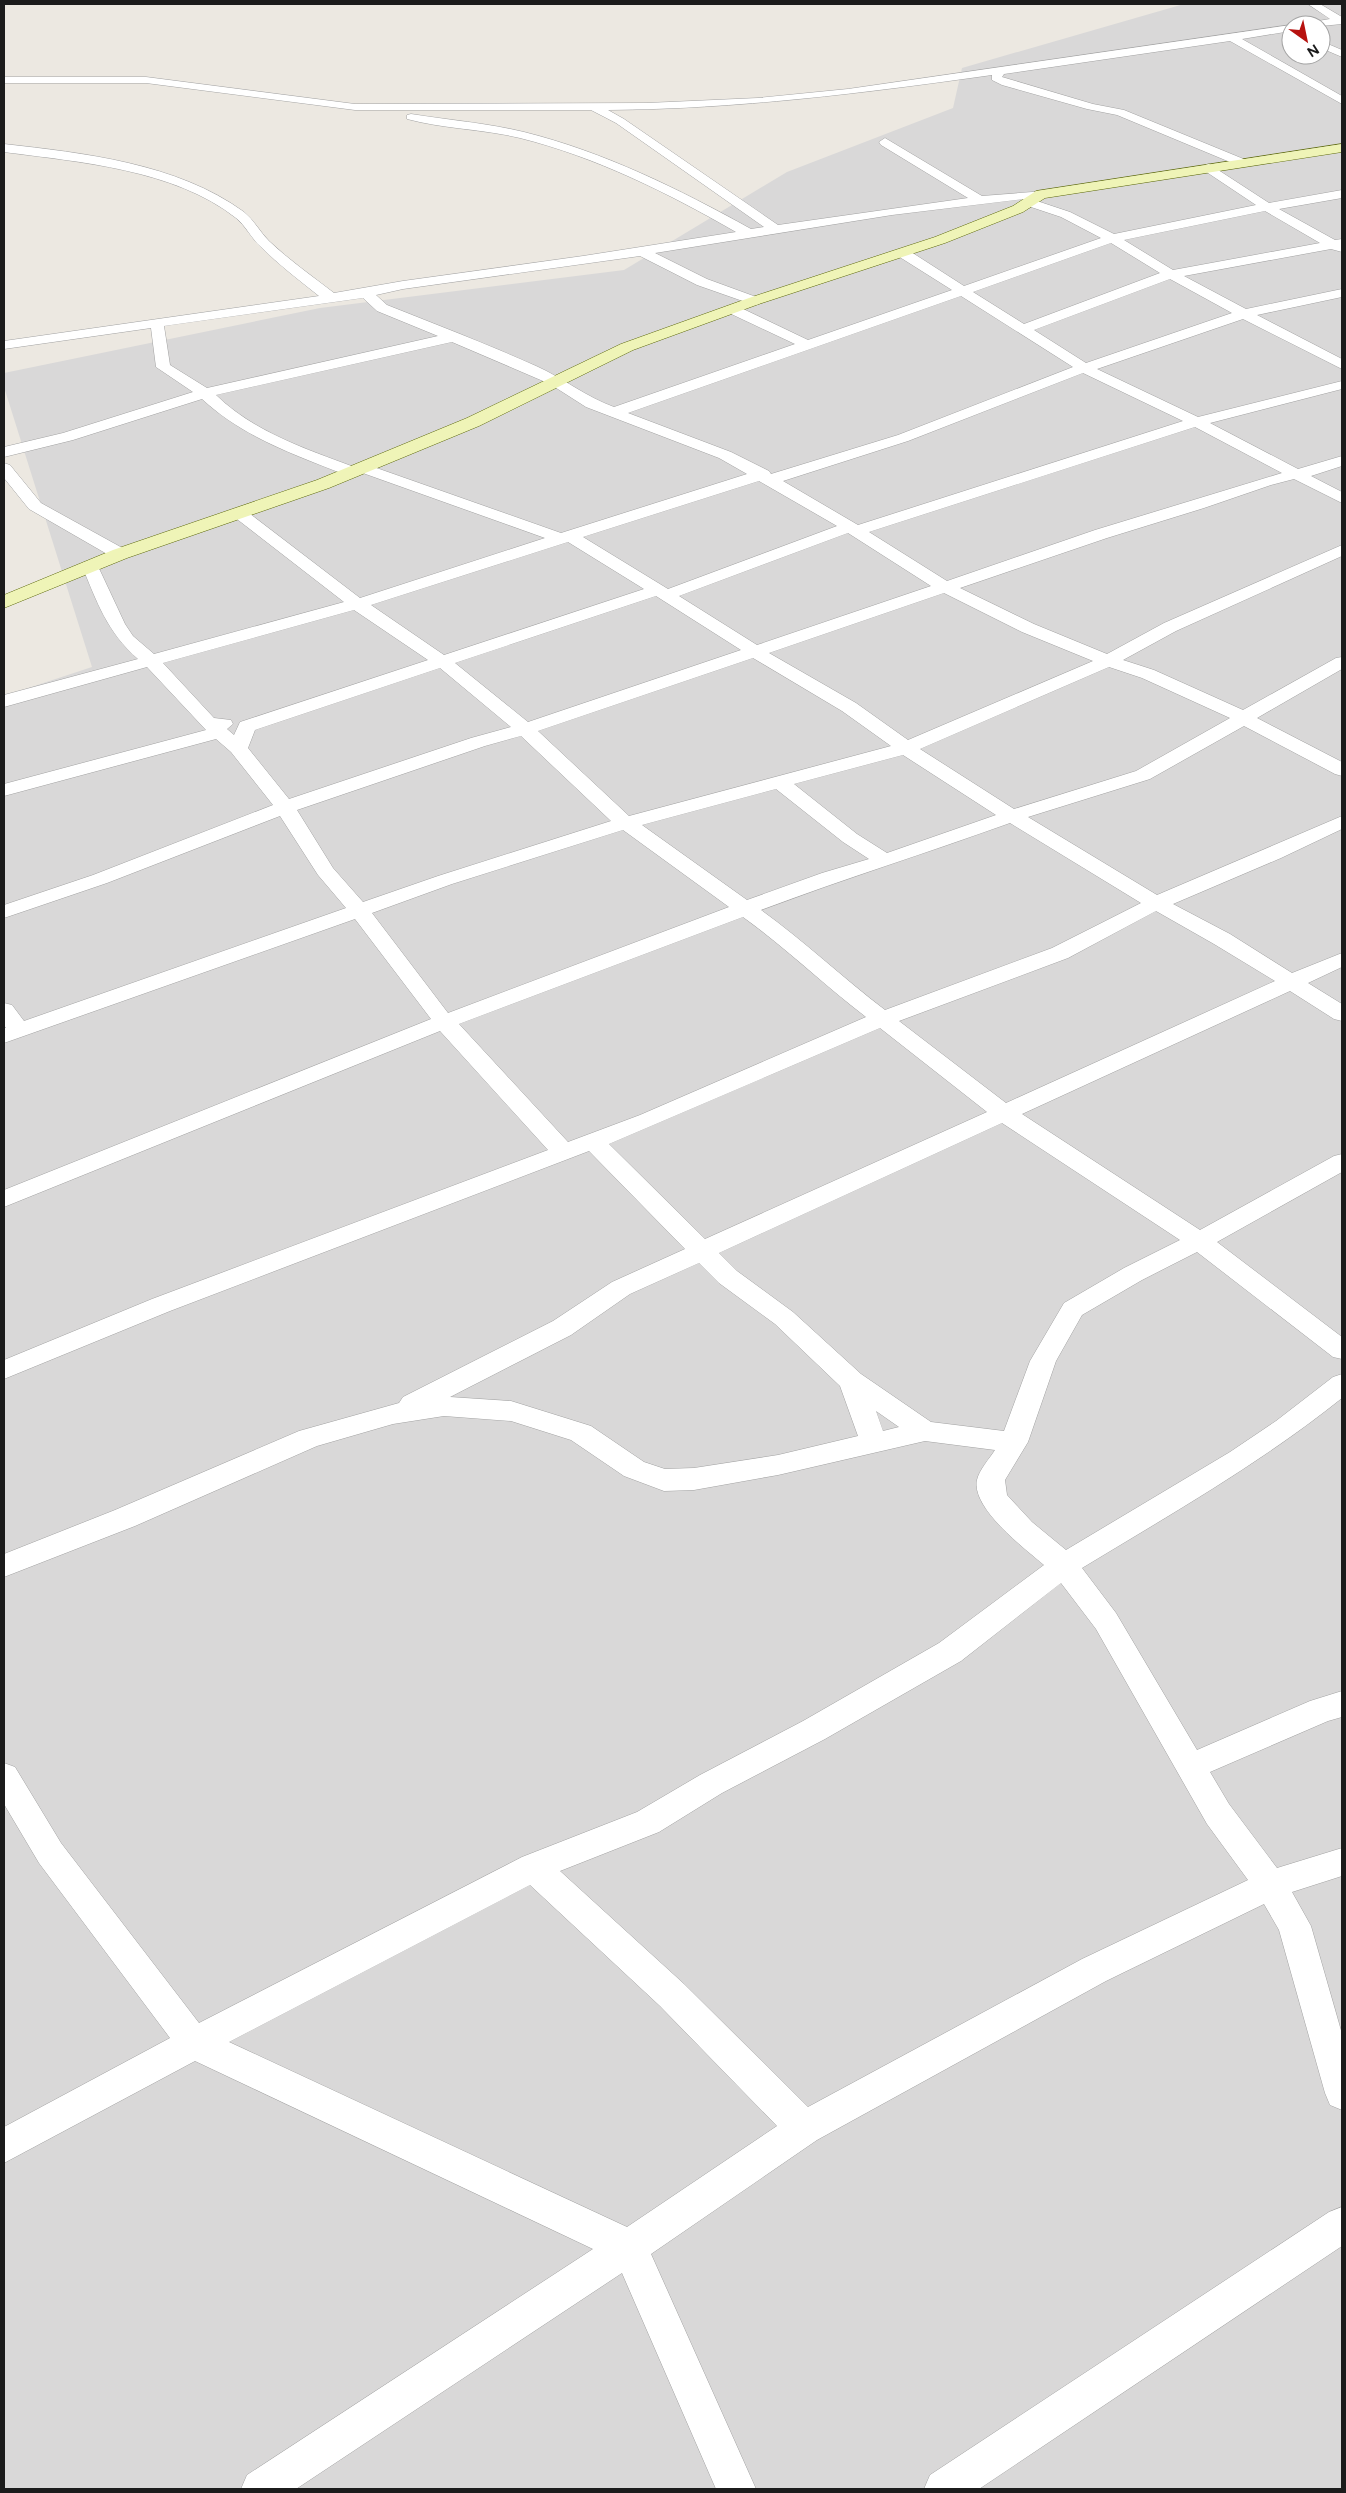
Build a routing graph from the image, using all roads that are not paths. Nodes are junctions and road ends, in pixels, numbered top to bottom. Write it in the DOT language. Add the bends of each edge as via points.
graph roads {
  1 [pos="1314,4"];
  2 [pos="1342,20"];
  3 [pos="1281,29"];
  4 [pos="1231,36"];
  5 [pos="1246,44"];
  6 [pos="1277,50"];
  7 [pos="999,72"];
  8 [pos="4,80"];
  9 [pos="1342,101"];
  10 [pos="355,107"];
  11 [pos="596,108"];
  12 [pos="885,142"];
  13 [pos="4,148"];
  14 [pos="1342,148"];
  15 [pos="1242,163"];
  16 [pos="1208,168"];
  17 [pos="1342,194"];
  18 [pos="1035,198"];
  19 [pos="978,200"];
  20 [pos="1267,207"];
  21 [pos="775,229"];
  22 [pos="748,234"];
  23 [pos="1111,239"];
  24 [pos="1339,246"];
  25 [pos="641,251"];
  26 [pos="902,253"];
  27 [pos="1171,274"];
  28 [pos="963,292"];
  29 [pos="366,293"];
  30 [pos="1342,293"];
  31 [pos="330,297"];
  32 [pos="754,301"];
  33 [pos="732,309"];
  34 [pos="1244,314"];
  35 [pos="157,323"];
  36 [pos="1024,330"];
  37 [pos="454,337"];
  38 [pos="805,344"];
  39 [pos="4,345"];
  40 [pos="1342,365"];
  41 [pos="1084,368"];
  42 [pos="555,381"];
  43 [pos="1342,385"];
  44 [pos="205,393"];
  45 [pos="612,413"];
  46 [pos="1196,422"];
  47 [pos="4,452"];
  48 [pos="1342,460"];
  49 [pos="4,468"];
  50 [pos="357,470"];
  51 [pos="1295,475"];
  52 [pos="767,477"];
  53 [pos="1342,498"];
  54 [pos="240,513"];
  55 [pos="854,529"];
  56 [pos="566,538"];
  57 [pos="1342,550"];
  58 [pos="120,554"];
  59 [pos="90,566"];
  60 [pos="943,586"];
  61 [pos="661,592"];
  62 [pos="4,602"];
  63 [pos="357,604"];
  64 [pos="754,652"];
  65 [pos="150,661"];
  66 [pos="442,661"];
  67 [pos="1108,661"];
  68 [pos="1342,662"];
  69 [pos="4,701"];
  70 [pos="1243,717"];
  71 [pos="247,726"];
  72 [pos="214,728"];
  73 [pos="526,729"];
  74 [pos="238,748"];
  75 [pos="906,748"];
  76 [pos="1342,770"];
  77 [pos="778,781"];
  78 [pos="4,790"];
  79 [pos="285,807"];
  80 [pos="1012,816"];
  81 [pos="1342,822"];
  82 [pos="626,823"];
  83 [pos="885,862"];
  84 [pos="1156,903"];
  85 [pos="743,910"];
  86 [pos="360,911"];
  87 [pos="4,912"];
  88 [pos="1342,959"];
  89 [pos="1291,982"];
  90 [pos="4,1010"];
  91 [pos="1342,1014"];
  92 [pos="882,1019"];
  93 [pos="444,1022"];
  94 [pos="12,1033"];
  95 [pos="1005,1114"];
  96 [pos="593,1141"];
  97 [pos="563,1151"];
  98 [pos="1342,1162"];
  99 [pos="4,1198"];
  100 [pos="1199,1241"];
  101 [pos="701,1250"];
  102 [pos="1342,1350"];
  103 [pos="4,1370"];
  104 [pos="852,1381"];
  105 [pos="1342,1384"];
  106 [pos="393,1414"];
  107 [pos="925,1431"];
  108 [pos="1014,1442"];
  109 [pos="874,1443"];
  110 [pos="1064,1565"];
  111 [pos="4,1566"];
  112 [pos="1342,1704"];
  113 [pos="1190,1767"];
  114 [pos="4,1776"];
  115 [pos="1342,1862"];
  116 [pos="533,1867"];
  117 [pos="1270,1885"];
  118 [pos="194,2043"];
  119 [pos="1342,2093"];
  120 [pos="804,2128"];
  121 [pos="4,2146"];
  122 [pos="1342,2225"];
  123 [pos="629,2247"];
  124 [pos="261,2489"];
  125 [pos="736,2489"];
  126 [pos="944,2489"];
  1 -- 2 [label="street"];
  3 -- 4 [label="street"];
  4 -- 5 [label="street"];
  4 -- 7 [label="street"];
  5 -- 6 [label="street"];
  5 -- 9 [label="street"];
  7 -- 11 [label="street" via="767,100"];
  7 -- 15 [label="street" via="996,78 1006,83 1120,112"];
  8 -- 10 [label="street" via="146,80"];
  10 -- 11 [label="street"];
  10 -- 22 [label="street" via="505,132 585,154 685,198"];
  11 -- 21 [label="street" via="620,121"];
  12 -- 19 [label="street"];
  13 -- 31 [label="street" via="156,175 196,190 247,221 260,240"];
  14 -- 15 [label="street"];
  15 -- 16 [label="street"];
  16 -- 18 [label="street"];
  16 -- 20 [label="street"];
  17 -- 20 [label="street"];
  18 -- 19 [label="street"];
  18 -- 23 [label="street"];
  18 -- 26 [label="street" via="1001,216"];
  19 -- 21 [label="street"];
  20 -- 23 [label="street"];
  20 -- 24 [label="street"];
  21 -- 22 [label="street"];
  22 -- 25 [label="street"];
  23 -- 27 [label="street"];
  23 -- 28 [label="street"];
  24 -- 27 [label="street"];
  25 -- 29 [label="street"];
  25 -- 32 [label="street" via="702,282"];
  26 -- 28 [label="street"];
  26 -- 32 [label="street"];
  27 -- 34 [label="street"];
  27 -- 36 [label="street"];
  28 -- 36 [label="street"];
  28 -- 38 [label="street"];
  29 -- 31 [label="street"];
  29 -- 37 [label="street" via="382,308"];
  30 -- 34 [label="street"];
  31 -- 35 [label="street"];
  32 -- 33 [label="street"];
  33 -- 38 [label="street"];
  33 -- 42 [label="street" via="627,347"];
  34 -- 40 [label="street"];
  34 -- 41 [label="street"];
  35 -- 39 [label="street"];
  35 -- 44 [label="street" via="163,367"];
  36 -- 41 [label="street"];
  37 -- 42 [label="street"];
  37 -- 44 [label="street"];
  38 -- 45 [label="street"];
  41 -- 46 [label="street"];
  41 -- 52 [label="street" via="903,438"];
  42 -- 45 [label="street"];
  42 -- 50 [label="street" via="474,422"];
  43 -- 46 [label="street"];
  44 -- 47 [label="street" via="68,437"];
  44 -- 50 [label="street" via="228,414 282,444"];
  45 -- 52 [label="street" via="682,437"];
  46 -- 51 [label="street"];
  46 -- 55 [label="street"];
  48 -- 51 [label="street"];
  49 -- 58 [label="street" via="35,506"];
  50 -- 54 [label="street"];
  50 -- 56 [label="street"];
  51 -- 53 [label="street"];
  51 -- 60 [label="street"];
  52 -- 55 [label="street"];
  52 -- 56 [label="street"];
  54 -- 58 [label="street"];
  54 -- 63 [label="street"];
  55 -- 60 [label="street"];
  55 -- 61 [label="street"];
  56 -- 61 [label="street"];
  56 -- 63 [label="street"];
  57 -- 67 [label="street" via="1170,627"];
  58 -- 59 [label="street"];
  59 -- 62 [label="street"];
  59 -- 65 [label="street" via="116,624 127,640"];
  60 -- 64 [label="street"];
  60 -- 67 [label="street" via="1028,628"];
  61 -- 64 [label="street"];
  61 -- 66 [label="street"];
  63 -- 65 [label="street"];
  63 -- 66 [label="street"];
  64 -- 73 [label="street"];
  64 -- 75 [label="street" via="849,708"];
  65 -- 69 [label="street"];
  65 -- 72 [label="street"];
  66 -- 71 [label="street"];
  66 -- 73 [label="street"];
  67 -- 70 [label="street" via="1148,674"];
  67 -- 75 [label="street"];
  68 -- 70 [label="street"];
  70 -- 76 [label="street"];
  70 -- 80 [label="street" via="1143,775"];
  71 -- 72 [label="street"];
  71 -- 74 [label="street"];
  72 -- 74 [label="street"];
  72 -- 78 [label="street"];
  73 -- 79 [label="street"];
  73 -- 82 [label="street"];
  74 -- 79 [label="street"];
  75 -- 77 [label="street"];
  75 -- 80 [label="street"];
  77 -- 82 [label="street"];
  77 -- 83 [label="street"];
  79 -- 86 [label="street" via="325,870"];
  79 -- 87 [label="street" via="100,879"];
  80 -- 83 [label="street"];
  80 -- 84 [label="street"];
  81 -- 84 [label="street"];
  82 -- 85 [label="street"];
  82 -- 86 [label="street" via="445,880"];
  83 -- 85 [label="street" via="829,877"];
  84 -- 89 [label="street"];
  84 -- 92 [label="street" via="1060,953"];
  85 -- 92 [label="street" via="783,936"];
  85 -- 93 [label="street"];
  86 -- 93 [label="street"];
  86 -- 94 [label="street"];
  88 -- 89 [label="street"];
  89 -- 91 [label="street"];
  89 -- 95 [label="street"];
  90 -- 94 [label="street"];
  92 -- 95 [label="street"];
  92 -- 96 [label="street"];
  93 -- 97 [label="street"];
  93 -- 99 [label="street"];
  95 -- 100 [label="street"];
  95 -- 101 [label="street"];
  96 -- 97 [label="street"];
  96 -- 101 [label="street"];
  97 -- 103 [label="street" via="161,1305"];
  98 -- 100 [label="street"];
  100 -- 102 [label="street"];
  100 -- 108 [label="street" via="1073,1308 1043,1361"];
  101 -- 104 [label="street" via="728,1277 784,1318"];
  101 -- 106 [label="street" via="621,1288 562,1328"];
  104 -- 107 [label="street"];
  104 -- 109 [label="street"];
  105 -- 110 [label="street" via="1286,1428 1240,1458"];
  106 -- 109 [label="street" via="444,1406 511,1410 581,1433 634,1469 664,1480 694,1479"];
  106 -- 111 [label="street" via="309,1438 125,1518"];
  107 -- 108 [label="street"];
  107 -- 109 [label="street"];
  108 -- 110 [label="street" via="992,1480 994,1499 1022,1530"];
  110 -- 113 [label="street" via="1106,1621"];
  110 -- 116 [label="street" via="950,1652 814,1730 711,1784 648,1822"];
  112 -- 113 [label="street"];
  113 -- 117 [label="street" via="1218,1814"];
  114 -- 118 [label="street" via="50,1854"];
  115 -- 117 [label="street"];
  116 -- 118 [label="street"];
  116 -- 120 [label="street" via="672,1996"];
  117 -- 119 [label="street" via="1294,1926"];
  117 -- 120 [label="street" via="1094,1970"];
  118 -- 121 [label="street"];
  118 -- 123 [label="street"];
  120 -- 123 [label="street"];
  122 -- 126 [label="street"];
  123 -- 124 [label="street"];
  123 -- 125 [label="street"];
}
